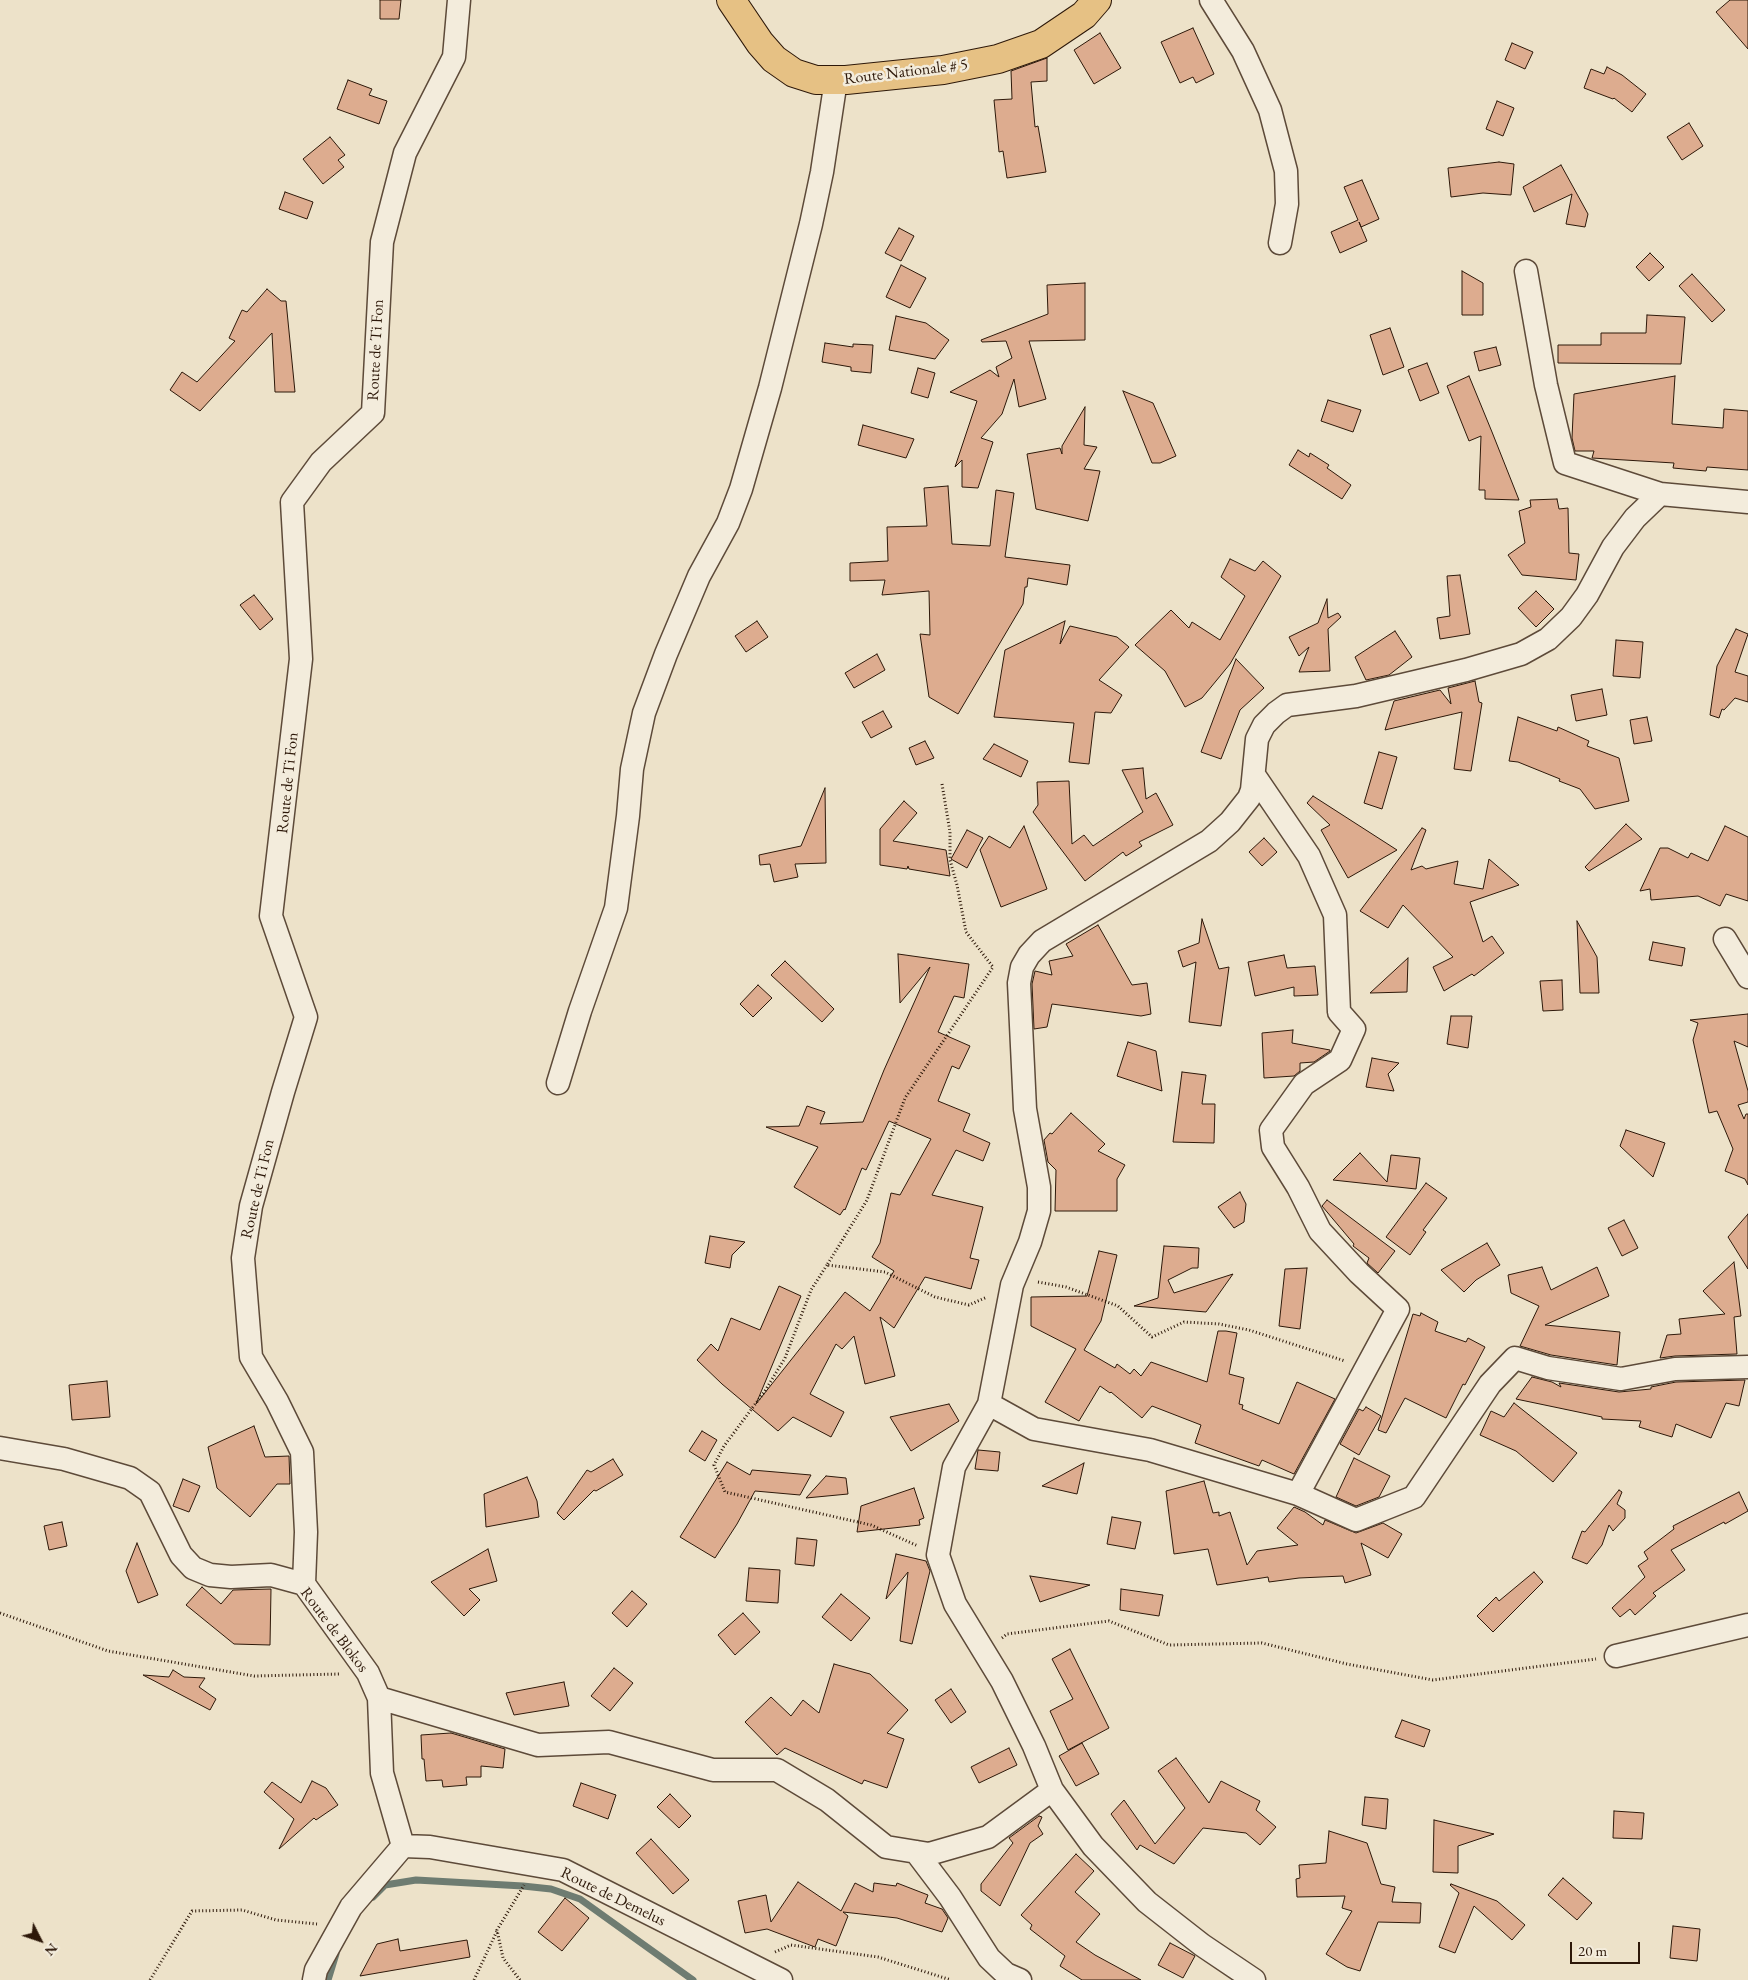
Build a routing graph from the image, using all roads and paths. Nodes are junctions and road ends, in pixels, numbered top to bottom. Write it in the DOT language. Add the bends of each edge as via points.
graph roads {
  1 [pos="458,0"];
  2 [pos="731,0"];
  3 [pos="1097,0"];
  4 [pos="1211,0"];
  5 [pos="836,80"];
  6 [pos="1280,243"];
  7 [pos="1526,270"];
  8 [pos="1660,494"];
  9 [pos="1748,502"];
  10 [pos="1254,775"];
  11 [pos="1724,939"];
  12 [pos="1748,977"];
  13 [pos="558,1083"];
  14 [pos="827,1265"];
  15 [pos="1748,1367"];
  16 [pos="989,1404"];
  17 [pos="0,1448"];
  18 [pos="1298,1494"];
  19 [pos="938,1556"];
  20 [pos="304,1584"];
  21 [pos="0,1613"];
  22 [pos="1748,1625"];
  23 [pos="984,1651"];
  24 [pos="1616,1656"];
  25 [pos="368,1673"];
  26 [pos="379,1698"];
  27 [pos="1052,1790"];
  28 [pos="403,1846"];
  29 [pos="916,1852"];
  30 [pos="536,1865"];
  31 [pos="340,1926"];
  32 [pos="497,1930"];
  33 [pos="747,1963"];
  34 [pos="150,1980"];
  35 [pos="314,1980"];
  36 [pos="474,1980"];
  37 [pos="520,1980"];
  38 [pos="781,1980"];
  39 [pos="951,1980"];
  40 [pos="1020,1980"];
  41 [pos="1254,1980"];
  1 -- 20 [label="street, Route de Ti Fon" via="454,57 405,153 382,242 373,413 322,462 292,502 301,659 271,916 306,1017 251,1206 243,1258 252,1357 302,1452 306,1532"];
  2 -- 5 [label="main road, Route Nationale # 5" via="774,59 794,73 816,80"];
  3 -- 5 [label="main road, Route Nationale # 5" via="1084,15 1041,44 998,59 942,70"];
  4 -- 6 [label="street" via="1243,51 1270,110 1286,171 1287,204"];
  5 -- 13 [label="street" via="811,224 770,388 728,523 699,576 644,713 632,769 616,908"];
  7 -- 8 [label="street" via="1546,385 1565,463"];
  8 -- 9 [label="street"];
  8 -- 10 [label="street" via="1634,518 1613,547 1587,595 1571,617 1548,638 1521,654 1466,670 1356,696 1287,705 1264,725 1257,739"];
  10 -- 16 [label="street" via="1249,798 1209,841 1055,932 1042,941 1022,967 1019,983 1025,1109 1039,1187 1039,1211 1012,1285"];
  10 -- 18 [label="street" via="1309,856 1334,915 1339,1012 1354,1030 1340,1060 1304,1084 1271,1130 1273,1147 1320,1231 1398,1309"];
  11 -- 12 [label="street"];
  14 -- 19 [label="path" via="811,1290 785,1358 714,1465 725,1492 871,1525"];
  15 -- 18 [label="street" via="1675,1369 1621,1380 1548,1368 1515,1358 1490,1384 1414,1497 1356,1520"];
  16 -- 18 [label="street" via="1034,1428 1150,1450"];
  16 -- 19 [label="street" via="954,1467"];
  17 -- 20 [label="street, Route de Blokos" via="64,1459 130,1478 150,1492 181,1555 193,1568 210,1575 271,1575"];
  19 -- 23 [label="street" via="955,1604"];
  20 -- 25 [label="street, Route de Blokos"];
  21 -- 25 [label="path" via="108,1651 254,1676"];
  22 -- 24 [label="street"];
  23 -- 24 [label="path" via="1007,1634 1109,1621 1169,1645 1262,1643 1347,1664 1433,1680"];
  23 -- 27 [label="street" via="1034,1746"];
  25 -- 26 [label="street, Route de Blokos"];
  26 -- 28 [label="street, Route de Blokos" via="382,1773"];
  26 -- 29 [label="street" via="538,1745 609,1742 713,1770 777,1770 827,1800 886,1848"];
  27 -- 29 [label="street" via="988,1837 929,1854"];
  27 -- 41 [label="street" via="1093,1846 1147,1902"];
  28 -- 30 [label="street, Route de Demelus" via="430,1847"];
  28 -- 31 [label="street" via="351,1907"];
  29 -- 40 [label="street" via="989,1958 1006,1974"];
  30 -- 32 [label="path"];
  30 -- 33 [label="street, Route de Demelus" via="563,1870"];
  31 -- 34 [label="path" via="276,1920 242,1910 192,1911"];
  31 -- 35 [label="street" via="316,1970"];
  32 -- 36 [label="path"];
  32 -- 37 [label="path" via="503,1958"];
  33 -- 38 [label="street, Route de Demelus"];
  33 -- 39 [label="path" via="791,1945 878,1958"];
}
